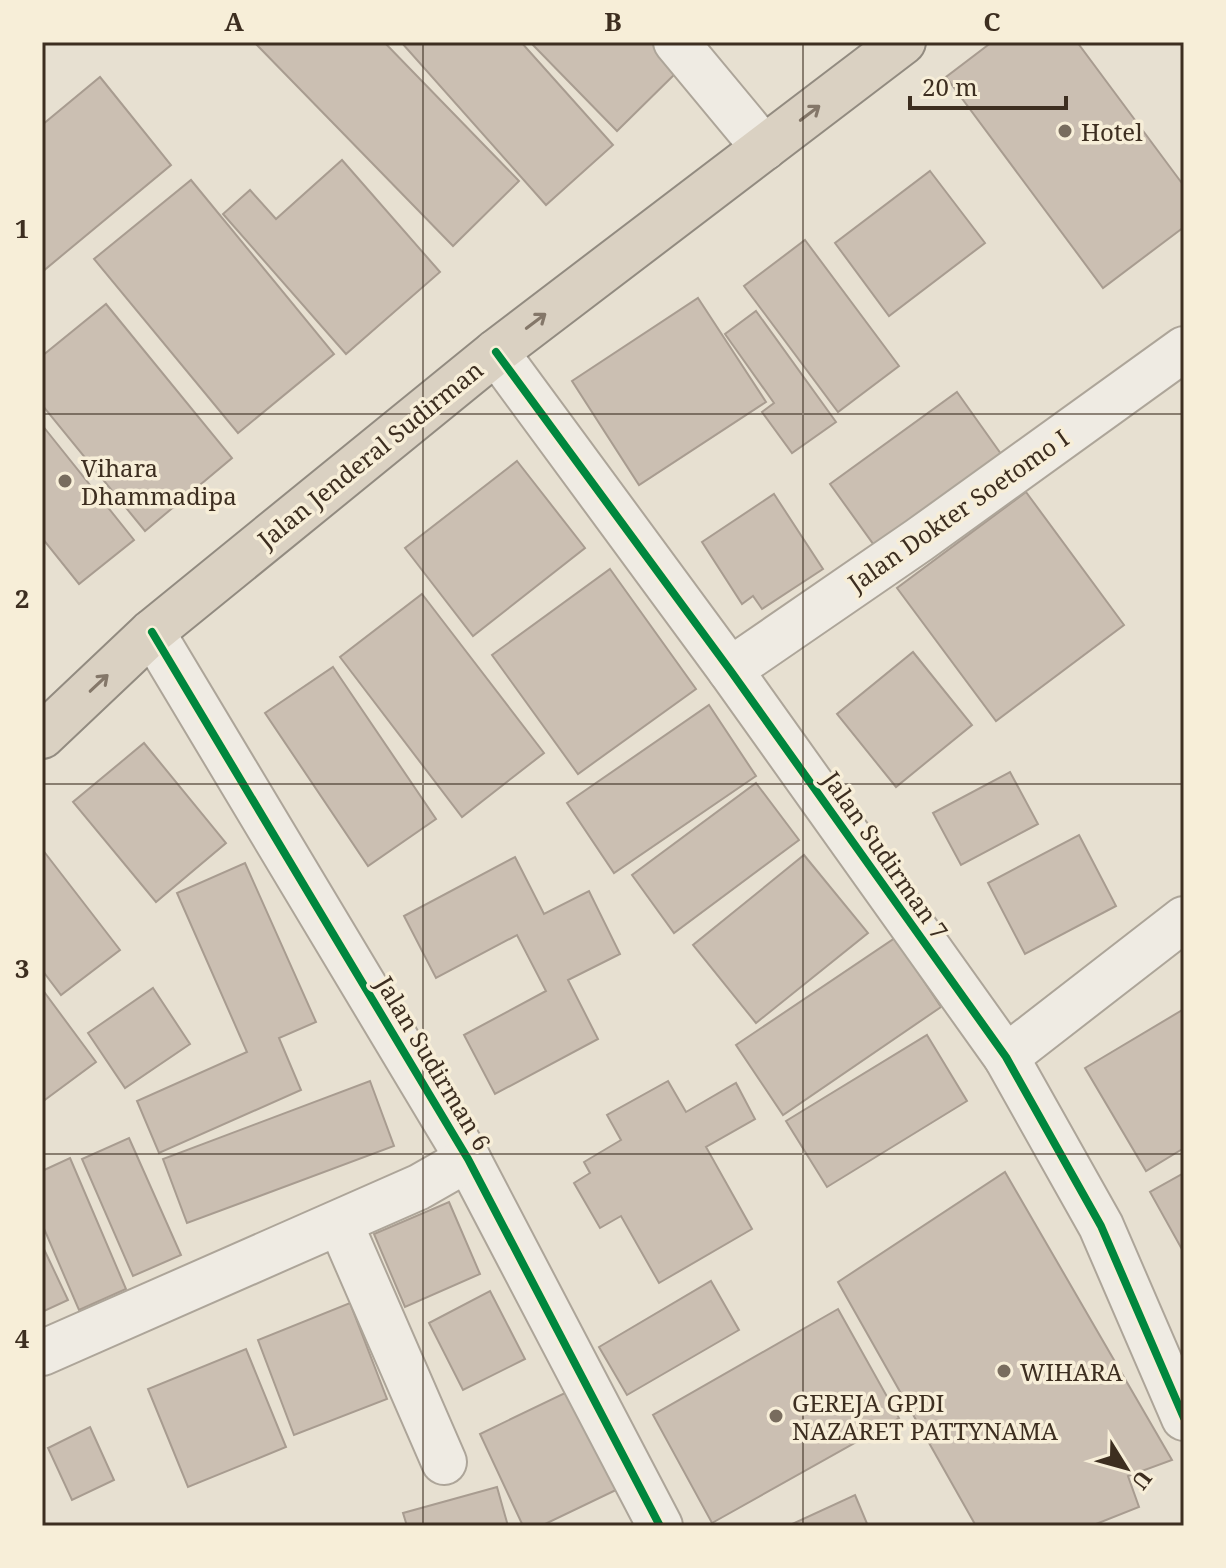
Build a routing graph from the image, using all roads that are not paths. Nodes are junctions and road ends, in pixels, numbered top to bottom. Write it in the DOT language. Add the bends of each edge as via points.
graph roads {
  1 [pos="676,42"];
  2 [pos="903,42"];
  3 [pos="764,148"];
  4 [pos="1184,349"];
  5 [pos="496,352"];
  6 [pos="152,632"];
  7 [pos="730,670"];
  8 [pos="42,736"];
  9 [pos="1184,919"];
  10 [pos="1006,1057"];
  11 [pos="468,1159"];
  12 [pos="340,1223"];
  13 [pos="1170,1346"];
  14 [pos="42,1353"];
  15 [pos="1184,1418"];
  16 [pos="444,1462"];
  17 [pos="660,1526"];
  1 -- 3 [label="street"];
  3 -- 2 [label="highway, Jalan Jenderal Sudirman, one-way"];
  5 -- 3 [label="highway, Jalan Jenderal Sudirman, one-way"];
  4 -- 7 [label="street, Jalan Dokter Soetomo I"];
  5 -- 6 [label="highway, Jalan Jenderal Sudirman"];
  5 -- 7 [label="street, Jalan Sudirman 7"];
  8 -- 6 [label="highway, Jalan Jenderal Sudirman, one-way"];
  6 -- 11 [label="street, Jalan Sudirman 6"];
  7 -- 10 [label="street, Jalan Sudirman 7"];
  9 -- 10 [label="street"];
  10 -- 13 [label="street, Jalan Sudirman 7"];
  11 -- 12 [label="street"];
  11 -- 17 [label="street, Jalan Sudirman 6"];
  12 -- 14 [label="street"];
  12 -- 16 [label="street"];
  13 -- 15 [label="street, Jalan Sudirman 7"];
}
